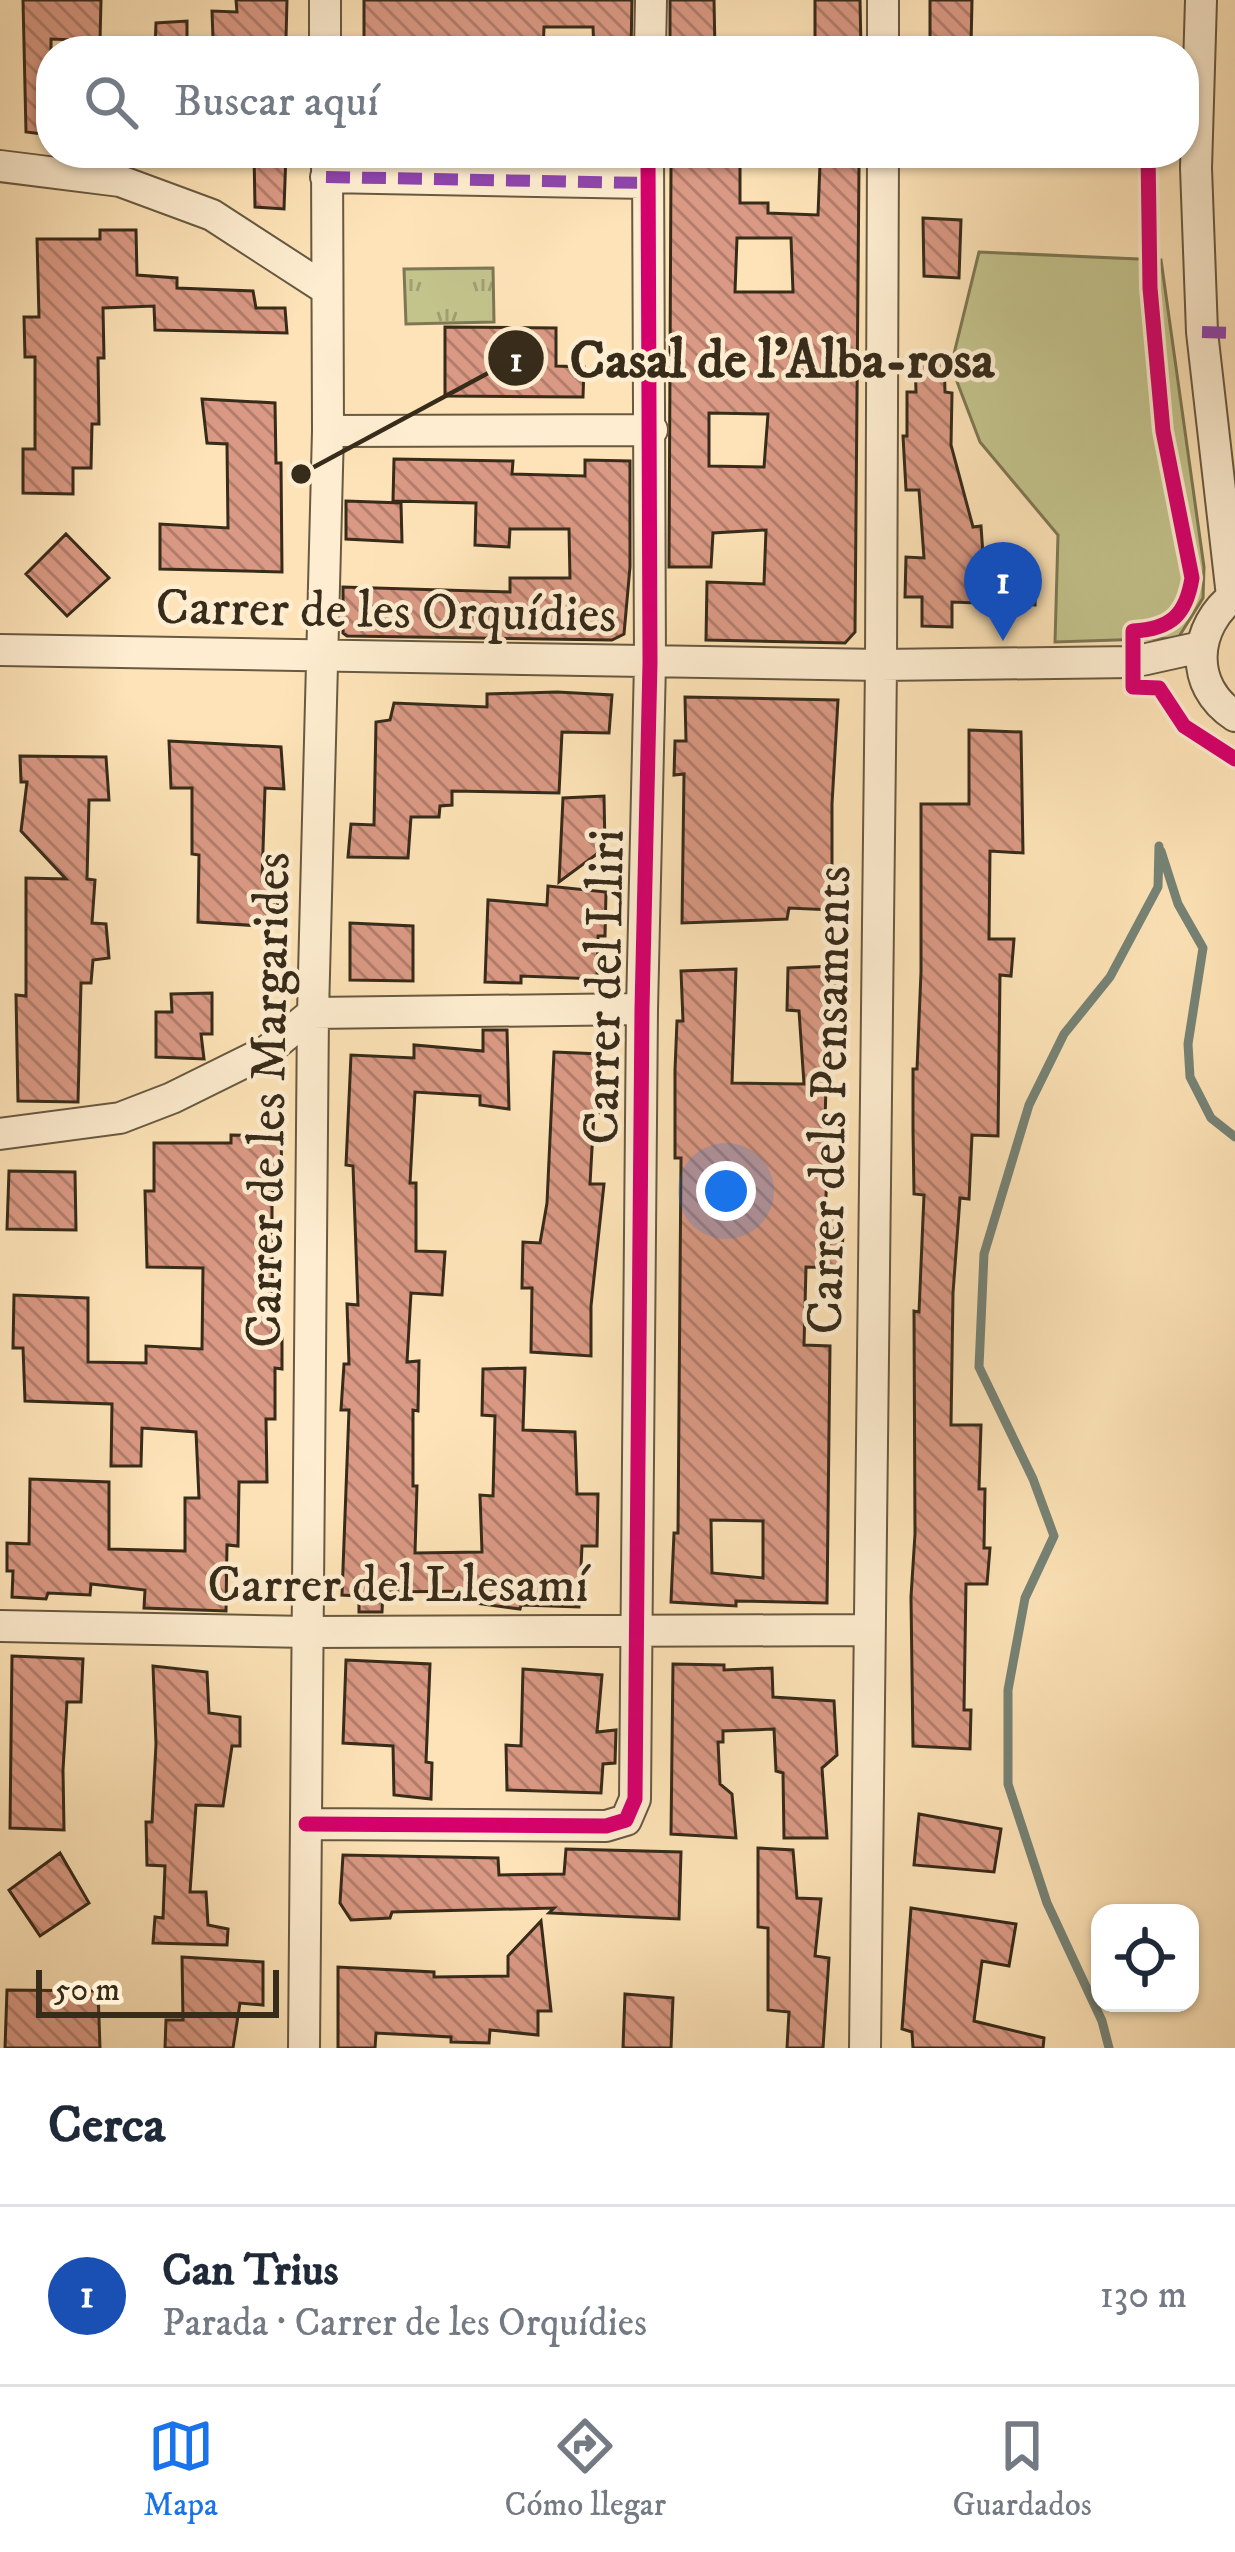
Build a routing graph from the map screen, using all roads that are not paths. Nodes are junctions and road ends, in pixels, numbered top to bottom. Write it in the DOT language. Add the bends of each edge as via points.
graph roads {
  1 [pos="325,0"];
  2 [pos="651,0"];
  3 [pos="883,0"];
  4 [pos="1201,0"];
  5 [pos="325,36"];
  6 [pos="650,36"];
  7 [pos="883,36"];
  8 [pos="1199,67"];
  9 [pos="0,166"];
  10 [pos="326,168"];
  11 [pos="647,168"];
  12 [pos="883,168"];
  13 [pos="1196,168"];
  14 [pos="326,289"];
  15 [pos="1202,332"];
  16 [pos="1235,333"];
  17 [pos="652,430"];
  18 [pos="328,431"];
  19 [pos="1233,596"];
  20 [pos="1201,647"];
  21 [pos="0,650"];
  22 [pos="322,655"];
  23 [pos="650,663"];
  24 [pos="881,665"];
  25 [pos="1235,716"];
  26 [pos="642,1009"];
  27 [pos="313,1013"];
  28 [pos="0,1134"];
  29 [pos="0,1626"];
  30 [pos="868,1630"];
  31 [pos="308,1632"];
  32 [pos="636,1633"];
  33 [pos="306,1824"];
  34 [pos="304,2048"];
  35 [pos="865,2048"];
  1 -- 5 [label="street"];
  2 -- 6 [label="street"];
  3 -- 7 [label="street"];
  4 -- 8 [label="street"];
  9 -- 14 [label="street" via="120,181 212,215"];
  10 -- 14 [label="street, Carrer de les Margarides"];
  11 -- 17 [label="street, Carrer del Lliri"];
  12 -- 24 [label="street, Carrer dels Pensaments"];
  13 -- 15 [label="street"];
  14 -- 18 [label="street, Carrer de les Margarides"];
  15 -- 16 [label="street"];
  15 -- 19 [label="street"];
  17 -- 18 [label="street"];
  17 -- 23 [label="street, Carrer del Lliri"];
  18 -- 22 [label="street, Carrer de les Margarides"];
  19 -- 20 [label="street" via="1215,612"];
  20 -- 24 [label="street, Carrer de les Orquídies" via="1133,662"];
  20 -- 25 [label="street" via="1213,698"];
  21 -- 22 [label="street, Carrer de les Orquídies"];
  22 -- 23 [label="street, Carrer de les Orquídies"];
  22 -- 27 [label="street, Carrer de les Margarides"];
  23 -- 24 [label="street, Carrer de les Orquídies"];
  23 -- 26 [label="street, Carrer del Lliri"];
  24 -- 30 [label="street, Carrer dels Pensaments"];
  26 -- 27 [label="street"];
  26 -- 32 [label="street, Carrer del Lliri"];
  27 -- 28 [label="street" via="267,1051 155,1105 120,1118"];
  27 -- 31 [label="street, Carrer de les Margarides"];
  29 -- 31 [label="street, Carrer del Llesamí"];
  30 -- 32 [label="street, Carrer del Llesamí"];
  30 -- 35 [label="street, Carrer dels Pensaments"];
  31 -- 32 [label="street, Carrer del Llesamí"];
  31 -- 33 [label="street, Carrer de les Margarides"];
  32 -- 33 [label="street, Carrer del Lliri" via="635,1799 626,1820"];
  33 -- 34 [label="street, Carrer de les Margarides"];
}
